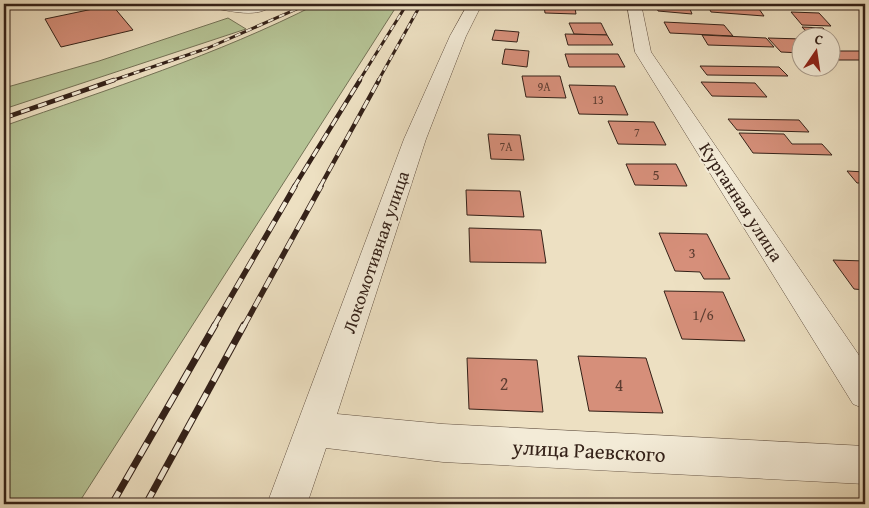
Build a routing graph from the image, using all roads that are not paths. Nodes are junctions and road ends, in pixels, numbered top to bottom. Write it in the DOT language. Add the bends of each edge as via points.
graph roads {
  1 [pos="211,4"];
  2 [pos="266,4"];
  3 [pos="475,4"];
  4 [pos="634,4"];
  5 [pos="865,393"];
  6 [pos="314,429"];
  7 [pos="865,465"];
  8 [pos="287,504"];
  1 -- 2 [label="street" via="252,9"];
  3 -- 6 [label="street, Локомотивная улица" via="458,36 415,139"];
  4 -- 5 [label="street, Курганная улица" via="643,52"];
  6 -- 7 [label="street, улица Раевского" via="443,443"];
  6 -- 8 [label="street, Локомотивная улица"];
}
